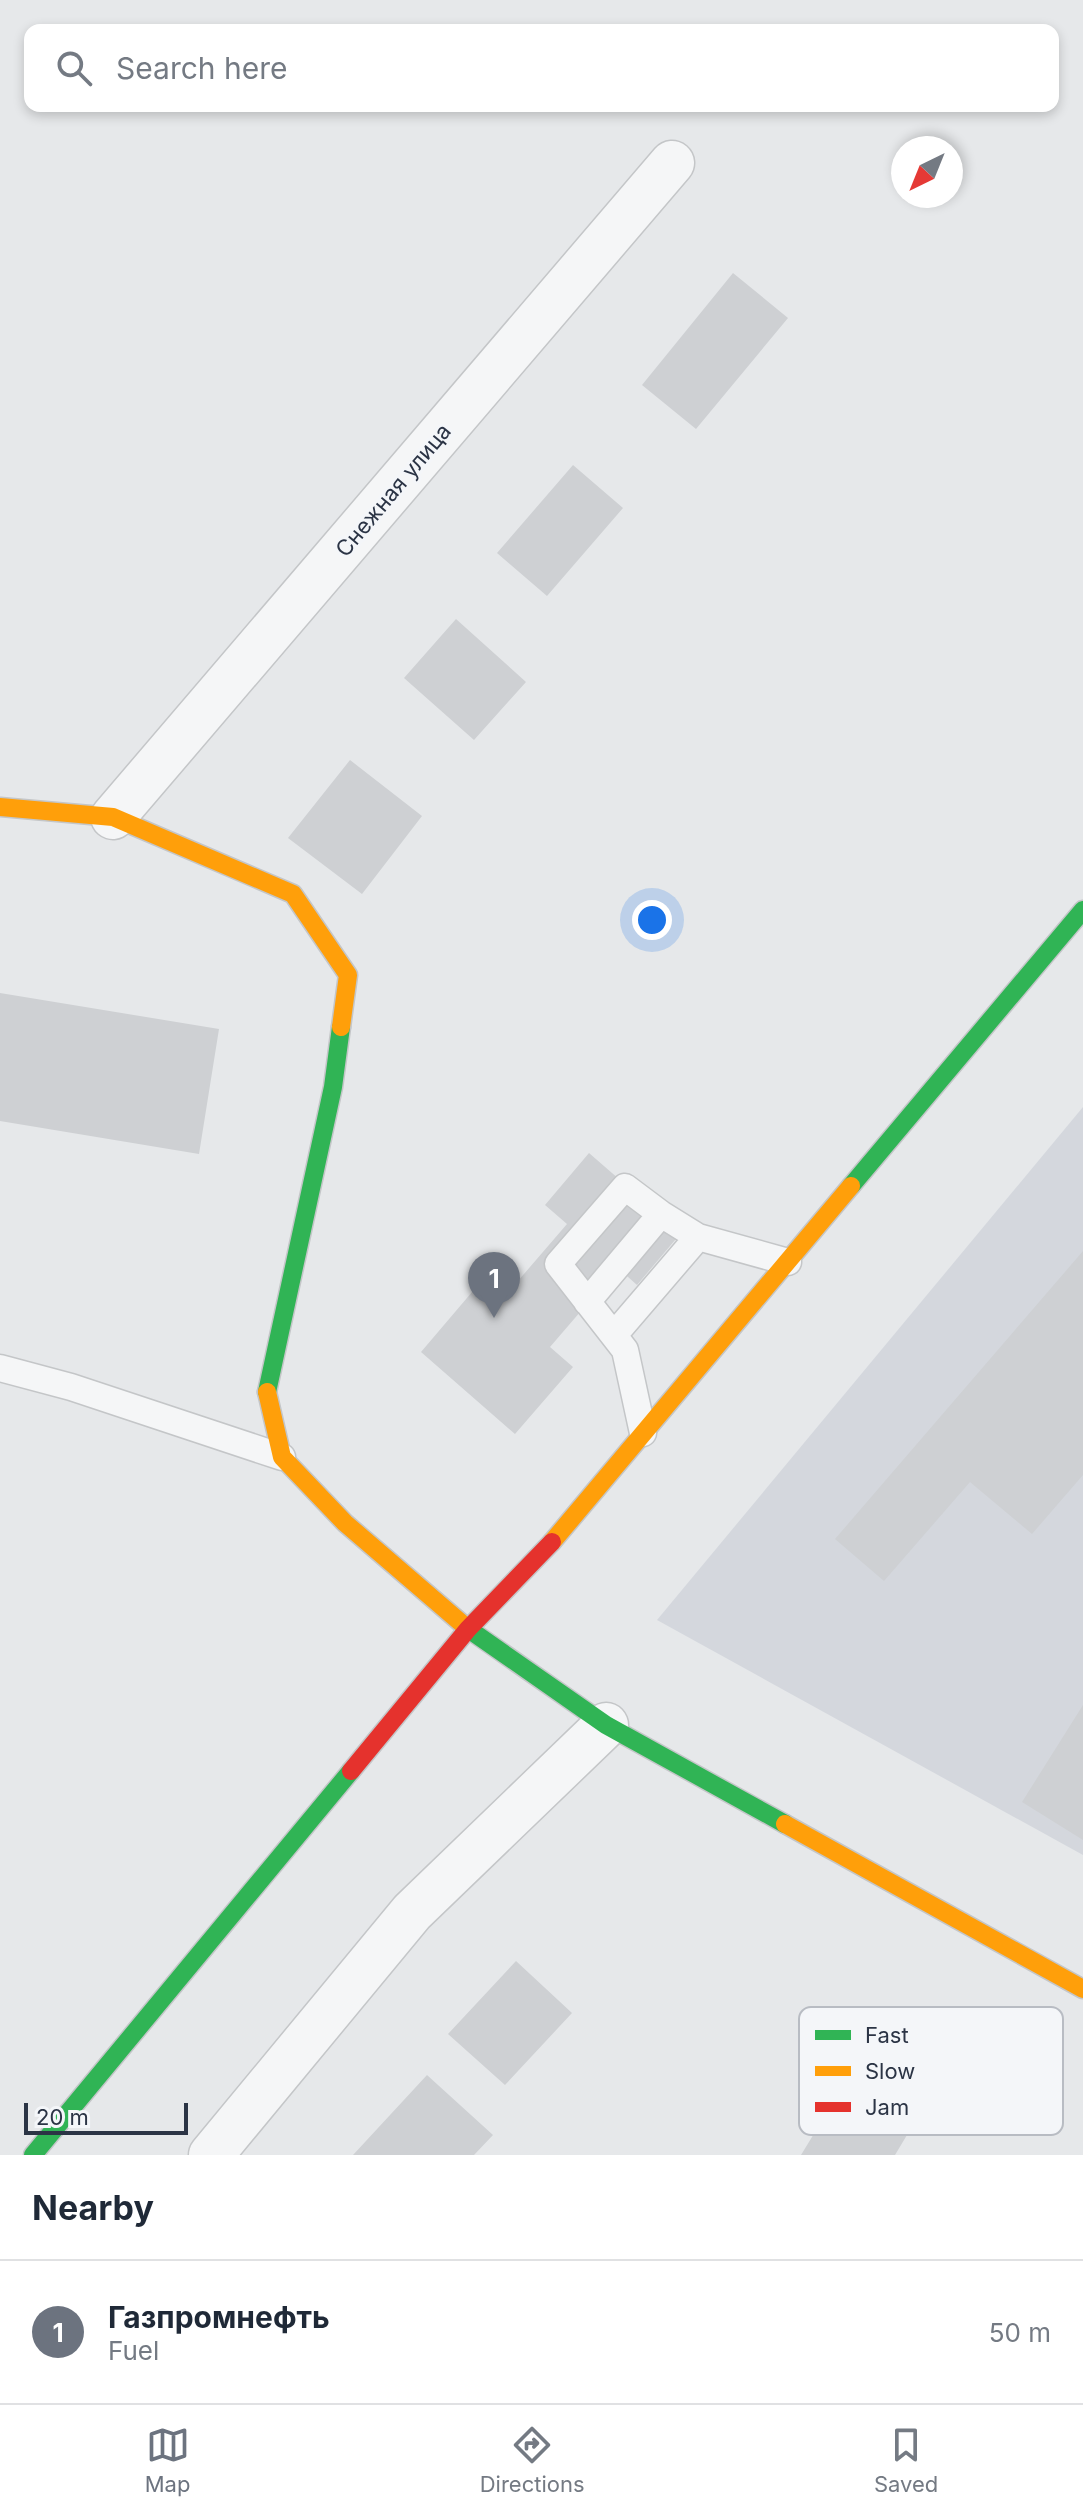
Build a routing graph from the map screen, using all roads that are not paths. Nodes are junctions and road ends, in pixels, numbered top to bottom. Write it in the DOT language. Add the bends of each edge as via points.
graph roads {
  1 [pos="672,163"];
  2 [pos="0,807"];
  3 [pos="113,817"];
  4 [pos="1083,910"];
  5 [pos="661,1214"];
  6 [pos="698,1237"];
  7 [pos="788,1262"];
  8 [pos="587,1302"];
  9 [pos="614,1335"];
  10 [pos="0,1368"];
  11 [pos="643,1433"];
  12 [pos="282,1457"];
  13 [pos="468,1629"];
  14 [pos="606,1725"];
  15 [pos="1083,1989"];
  16 [pos="33,2155"];
  17 [pos="211,2155"];
  1 -- 3 [label="street, Снежная улица"];
  2 -- 3 [label="street"];
  3 -- 12 [label="street" via="293,894 348,975 330,1102 266,1389"];
  4 -- 7 [label="street"];
  5 -- 6 [label="lane"];
  5 -- 8 [label="lane"];
  5 -- 8 [label="lane" via="625,1187 558,1264"];
  6 -- 7 [label="lane"];
  6 -- 9 [label="lane"];
  7 -- 11 [label="street"];
  8 -- 9 [label="lane"];
  9 -- 11 [label="lane" via="625,1350"];
  10 -- 12 [label="lane"];
  11 -- 13 [label="street" via="538,1558"];
  12 -- 13 [label="street" via="345,1523"];
  13 -- 14 [label="street"];
  13 -- 16 [label="street"];
  14 -- 15 [label="street"];
  14 -- 17 [label="street" via="412,1912"];
}
